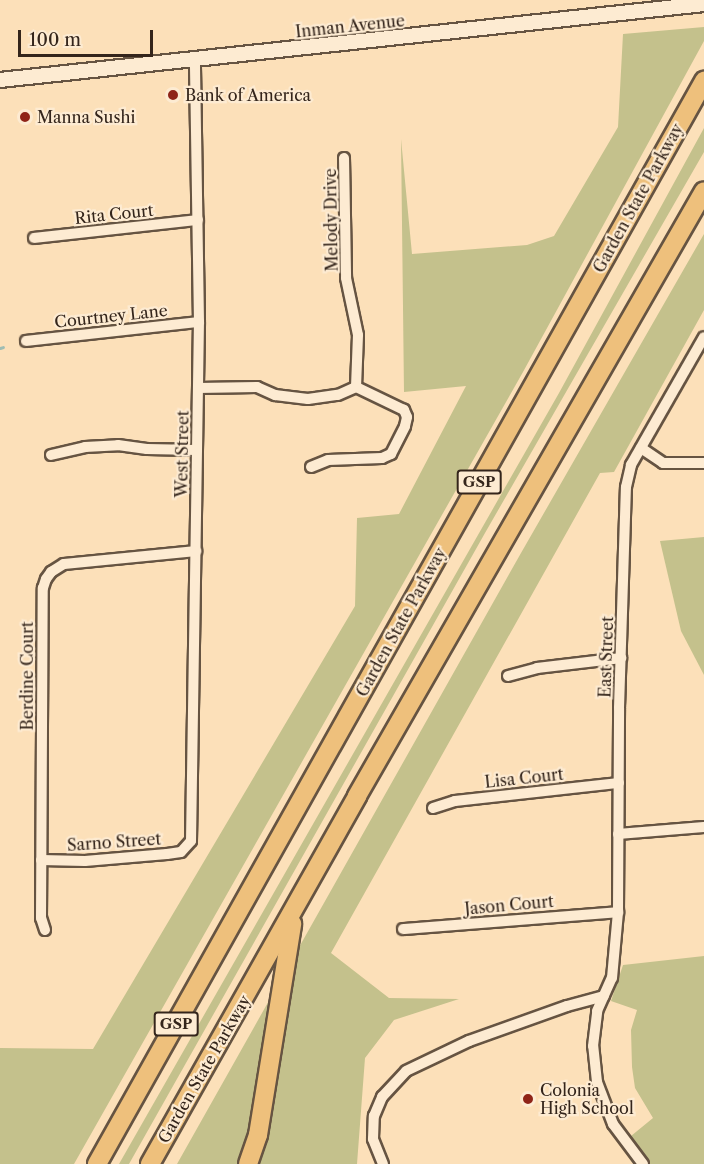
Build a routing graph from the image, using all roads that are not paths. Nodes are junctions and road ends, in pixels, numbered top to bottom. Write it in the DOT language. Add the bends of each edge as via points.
graph roads {
  1 [pos="704,4"];
  2 [pos="642,6"];
  3 [pos="195,59"];
  4 [pos="0,80"];
  5 [pos="704,81"];
  6 [pos="344,158"];
  7 [pos="704,191"];
  8 [pos="198,220"];
  9 [pos="34,238"];
  10 [pos="199,322"];
  11 [pos="704,336"];
  12 [pos="26,341"];
  13 [pos="692,359"];
  14 [pos="704,361"];
  15 [pos="356,387"];
  16 [pos="198,388"];
  17 [pos="641,448"];
  18 [pos="197,450"];
  19 [pos="51,455"];
  20 [pos="704,463"];
  21 [pos="311,467"];
  22 [pos="196,551"];
  23 [pos="621,658"];
  24 [pos="508,676"];
  25 [pos="619,783"];
  26 [pos="433,808"];
  27 [pos="704,827"];
  28 [pos="618,834"];
  29 [pos="188,848"];
  30 [pos="41,860"];
  31 [pos="294,911"];
  32 [pos="618,912"];
  33 [pos="403,929"];
  34 [pos="45,930"];
  35 [pos="604,996"];
  36 [pos="98,1164"];
  37 [pos="150,1164"];
  38 [pos="248,1164"];
  39 [pos="383,1164"];
  40 [pos="643,1164"];
  1 -- 2 [label="main road, Inman Avenue"];
  2 -- 3 [label="main road, Inman Avenue"];
  3 -- 4 [label="main road, Inman Avenue"];
  3 -- 8 [label="street, West Street"];
  5 -- 36 [label="highway, Garden State Parkway / GSP"];
  6 -- 15 [label="street, Melody Drive" via="346,278 358,335"];
  7 -- 31 [label="highway, Garden State Parkway / GSP"];
  8 -- 9 [label="street, Rita Court"];
  8 -- 10 [label="street, West Street"];
  10 -- 12 [label="street, Courtney Lane"];
  10 -- 16 [label="street, West Street"];
  11 -- 13 [label="street, East Street"];
  13 -- 14 [label="street"];
  13 -- 17 [label="street, East Street"];
  15 -- 16 [label="street" via="338,395 308,399 275,395 257,387"];
  15 -- 21 [label="street" via="404,410 405,426 391,454 382,458 328,460"];
  16 -- 18 [label="street, West Street"];
  17 -- 20 [label="street" via="663,463"];
  17 -- 23 [label="street, East Street" via="631,465 626,487"];
  18 -- 19 [label="street" via="118,445 84,447"];
  18 -- 22 [label="street, West Street"];
  22 -- 29 [label="street, West Street" via="193,832"];
  22 -- 30 [label="street, Berdine Court" via="64,564 46,579"];
  23 -- 24 [label="street" via="537,668"];
  23 -- 25 [label="street, East Street"];
  25 -- 26 [label="street, Lisa Court" via="455,801"];
  25 -- 28 [label="street, East Street"];
  27 -- 28 [label="street"];
  28 -- 32 [label="street, East Street"];
  29 -- 30 [label="street, Sarno Street" via="120,858"];
  30 -- 34 [label="street, Berdine Court" via="41,918"];
  31 -- 37 [label="highway, Garden State Parkway / GSP"];
  31 -- 38 [label="highway" via="258,1135"];
  32 -- 33 [label="street, Jason Court"];
  32 -- 35 [label="street, East Street" via="612,978"];
  35 -- 39 [label="street" via="469,1041 406,1071 382,1097 374,1116 373,1139"];
  35 -- 40 [label="street, East Street" via="594,1028 597,1082 613,1124"];
}
